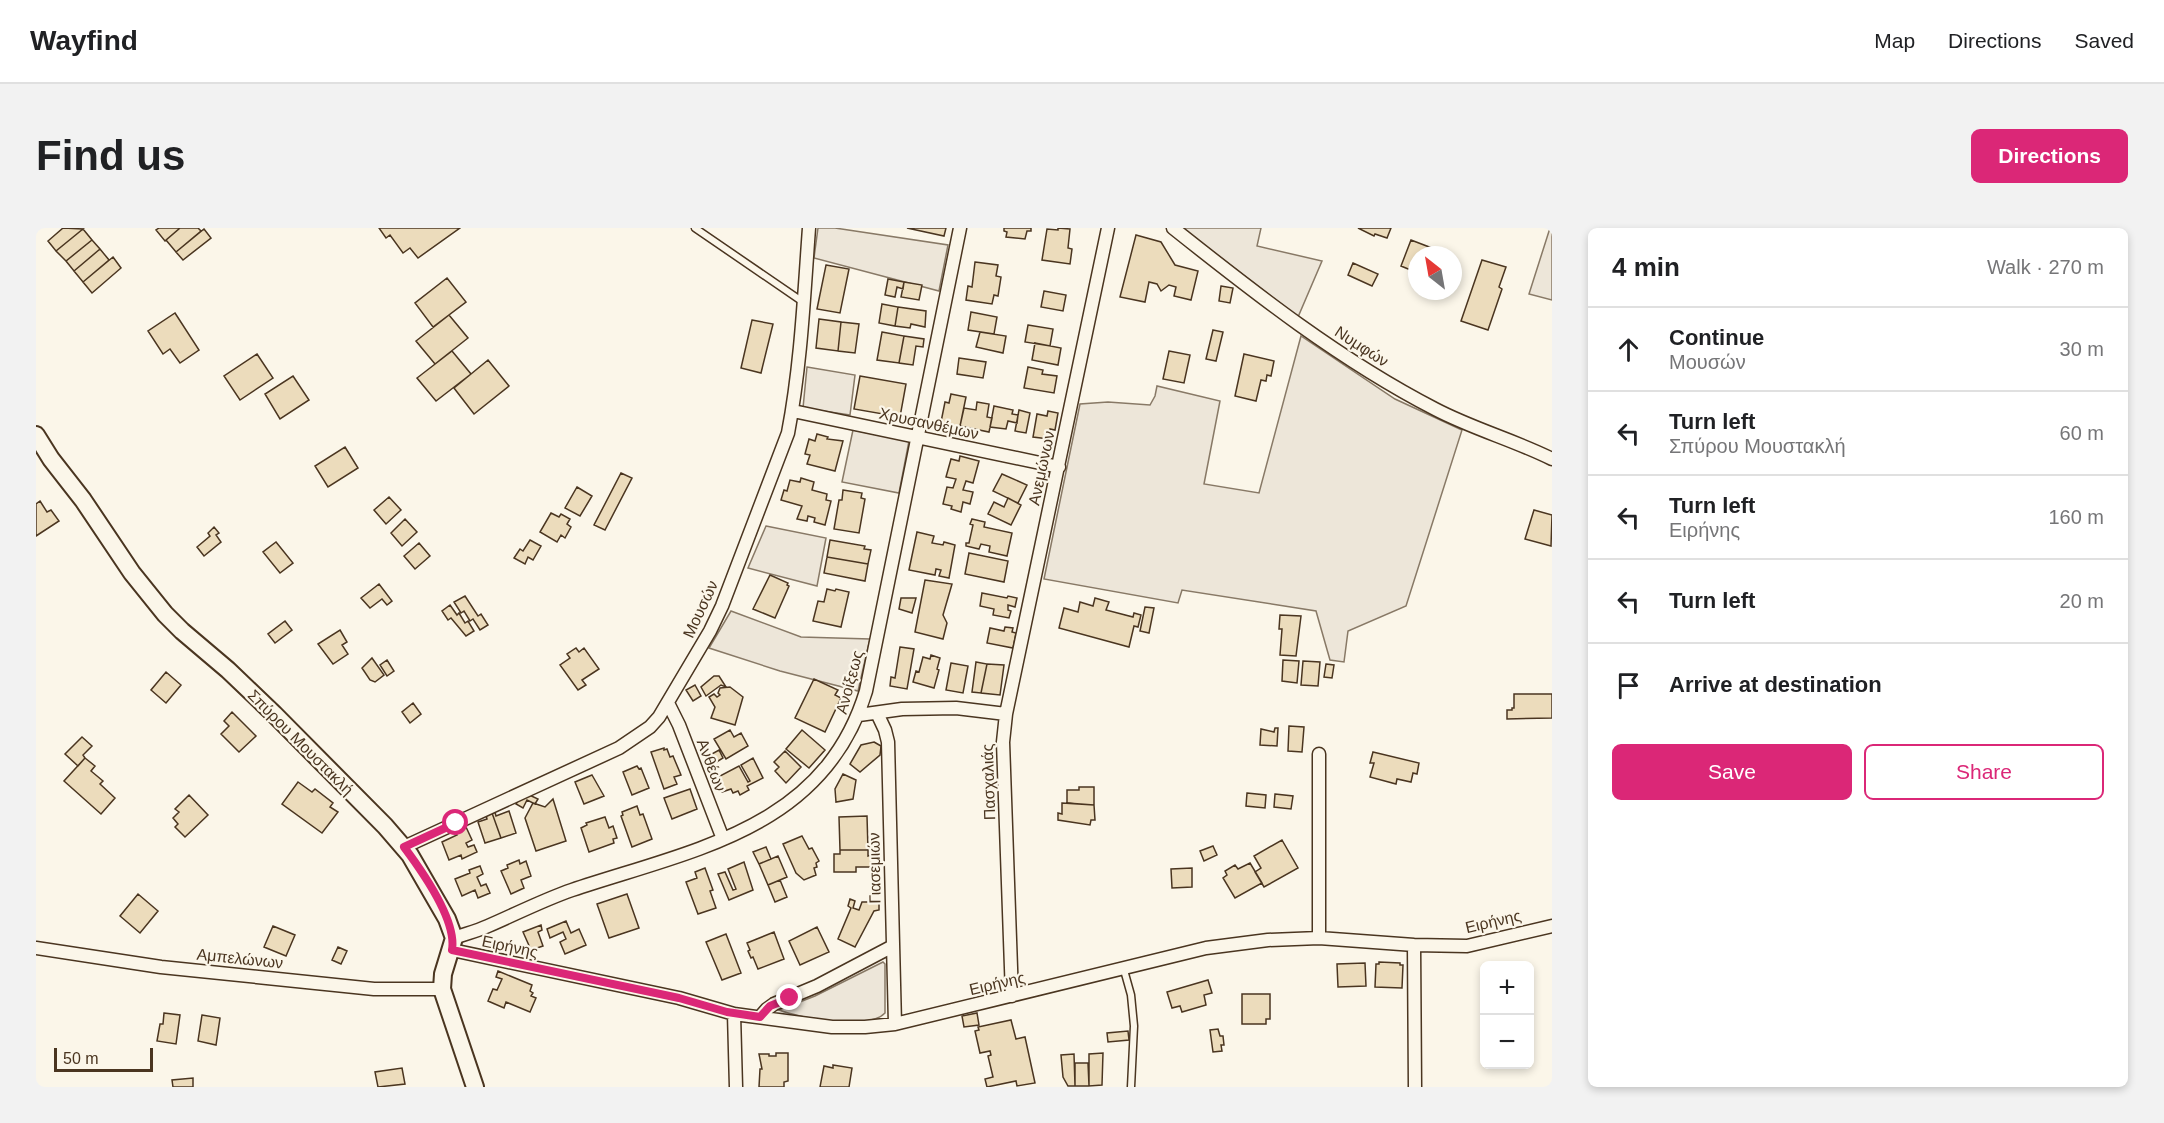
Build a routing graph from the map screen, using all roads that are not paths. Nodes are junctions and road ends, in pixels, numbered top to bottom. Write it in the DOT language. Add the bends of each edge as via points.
graph roads {
  1 [pos="695,228"];
  2 [pos="809,228"];
  3 [pos="960,228"];
  4 [pos="1108,228"];
  5 [pos="1173,228"];
  6 [pos="804,303"];
  7 [pos="793,411"];
  8 [pos="917,437"];
  9 [pos="38,445"];
  10 [pos="1552,459"];
  11 [pos="1059,467"];
  12 [pos="668,703"];
  13 [pos="877,713"];
  14 [pos="1006,714"];
  15 [pos="859,715"];
  16 [pos="1319,754"];
  17 [pos="723,839"];
  18 [pos="404,847"];
  19 [pos="1552,926"];
  20 [pos="1319,938"];
  21 [pos="453,944"];
  22 [pos="1414,945"];
  23 [pos="893,946"];
  24 [pos="36,948"];
  25 [pos="1124,970"];
  26 [pos="441,989"];
  27 [pos="1012,996"];
  28 [pos="734,1014"];
  29 [pos="760,1017"];
  30 [pos="895,1024"];
  31 [pos="475,1087"];
  32 [pos="736,1087"];
  33 [pos="1131,1087"];
  34 [pos="1415,1087"];
  1 -- 6 [label="lane"];
  2 -- 6 [label="street, Μουσών"];
  3 -- 8 [label="street, Ανοίξεως"];
  4 -- 11 [label="street, Ανεμώνων"];
  5 -- 10 [label="street, Νυμφών" via="1269,304 1394,386 1444,414"];
  6 -- 7 [label="street, Μουσών"];
  7 -- 8 [label="street, Χρυσανθέμων"];
  7 -- 12 [label="street, Μουσών" via="786,441 722,606"];
  8 -- 11 [label="street, Χρυσανθέμων"];
  8 -- 15 [label="street, Ανοίξεως"];
  9 -- 18 [label="street, Σπύρου Μουστακλή" via="165,614 256,696"];
  11 -- 14 [label="street, Ανεμώνων"];
  12 -- 17 [label="street, Ανθέων"];
  12 -- 18 [label="street, Μουσών" via="650,728 618,748"];
  13 -- 14 [label="street" via="956,708"];
  13 -- 15 [label="street"];
  13 -- 23 [label="street, Γιασεμιών" via="888,742"];
  14 -- 27 [label="street, Πασχαλιάς" via="1003,742"];
  15 -- 17 [label="street, Ανοίξεως" via="851,732 805,790 773,815"];
  16 -- 20 [label="street"];
  17 -- 21 [label="street, Ανοίξεως" via="569,891"];
  18 -- 21 [label="street, Σπύρου Μουστακλή" via="447,919"];
  19 -- 22 [label="street, Ειρήνης" via="1476,945"];
  20 -- 22 [label="street, Ειρήνης"];
  20 -- 25 [label="street, Ειρήνης" via="1206,948"];
  21 -- 26 [label="street"];
  21 -- 28 [label="street, Ειρήνης"];
  22 -- 34 [label="street"];
  23 -- 29 [label="street" via="774,1004"];
  23 -- 30 [label="street, Γιασεμιών"];
  24 -- 26 [label="street, Αμπελώνων" via="161,967 374,989"];
  25 -- 27 [label="street, Ειρήνης"];
  25 -- 33 [label="lane" via="1134,1026"];
  26 -- 31 [label="street"];
  27 -- 30 [label="street, Ειρήνης"];
  28 -- 29 [label="street, Ειρήνης"];
  28 -- 32 [label="street"];
  29 -- 30 [label="street, Ειρήνης" via="832,1027"];
}
